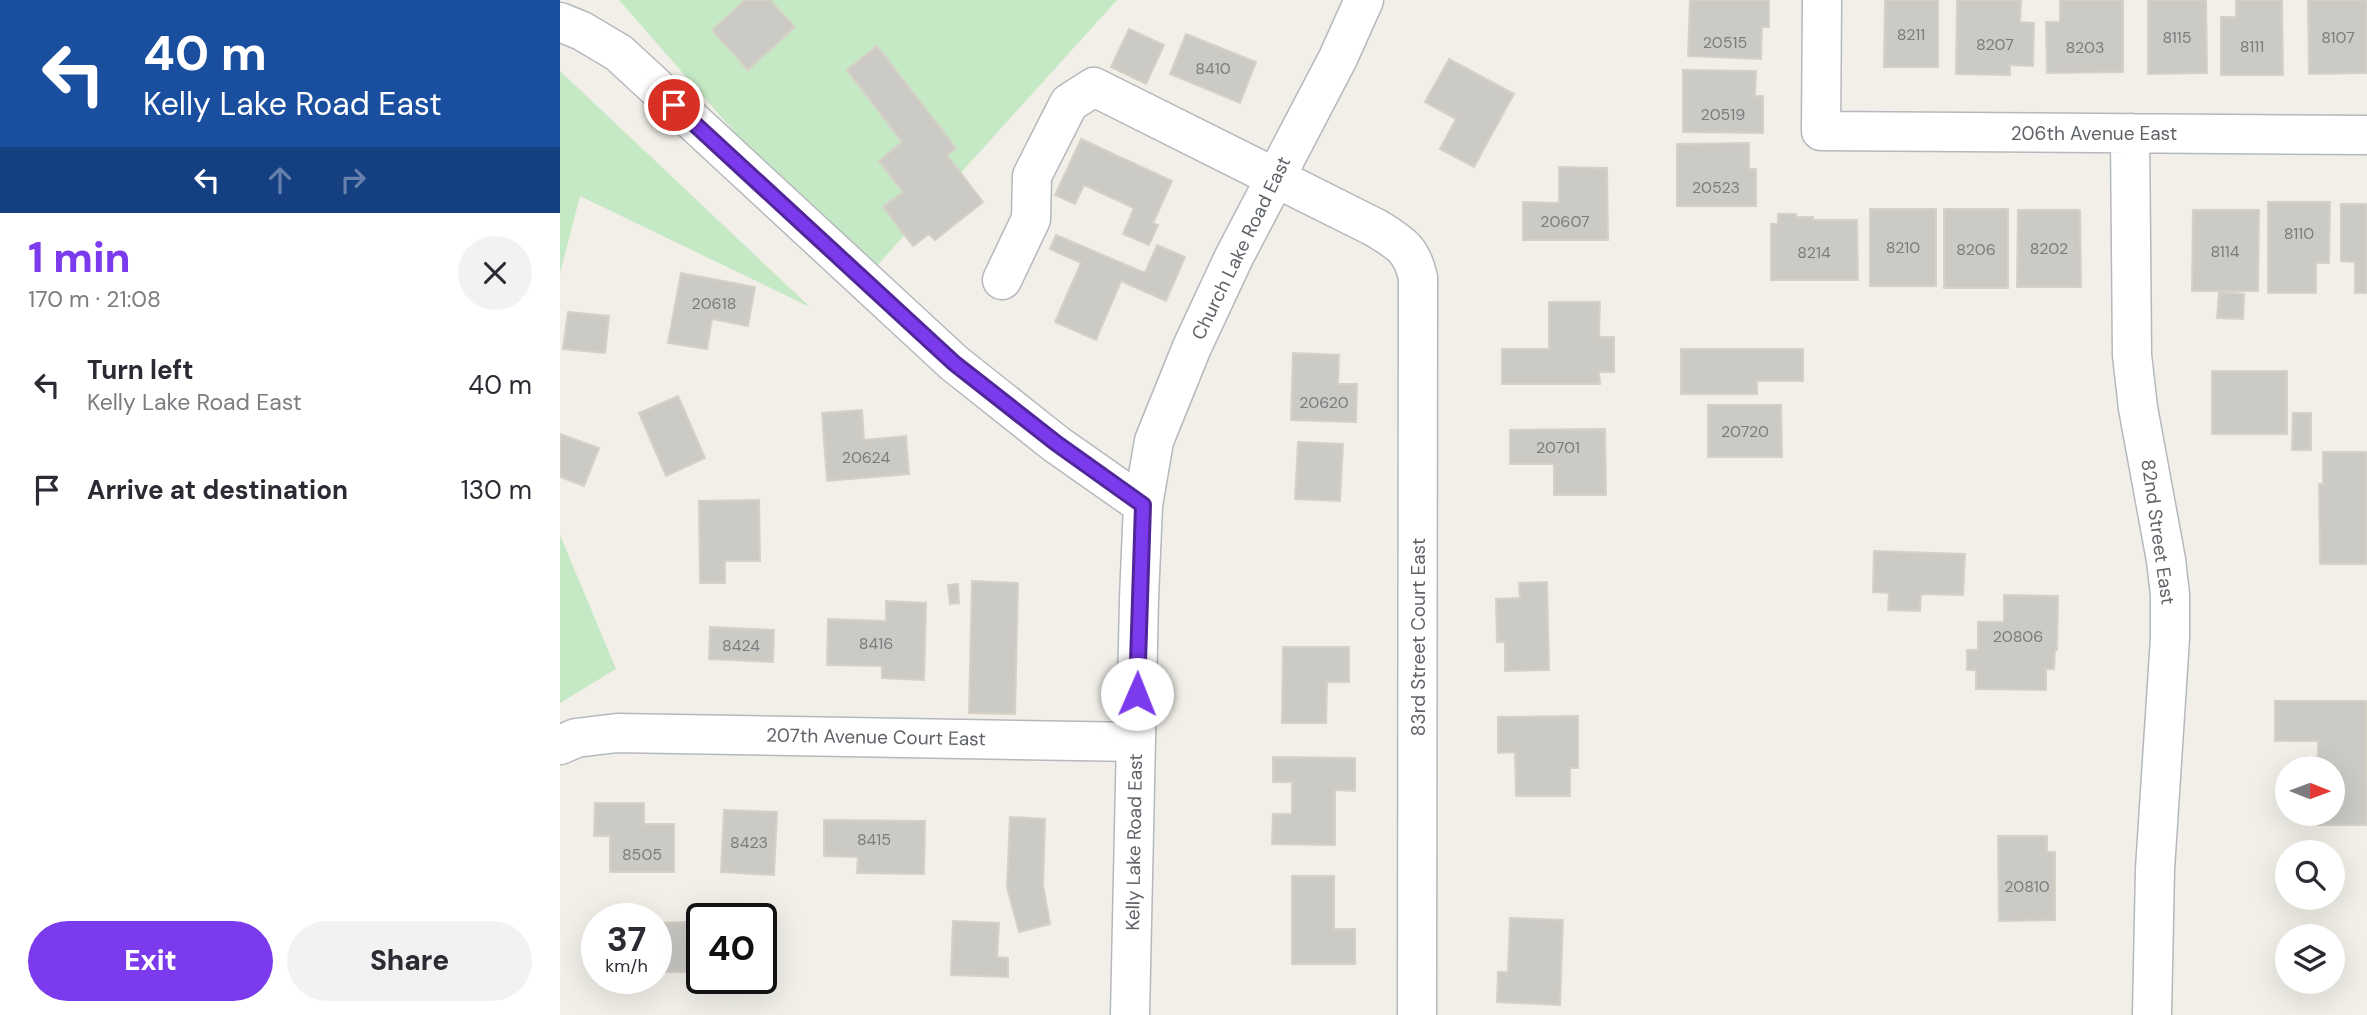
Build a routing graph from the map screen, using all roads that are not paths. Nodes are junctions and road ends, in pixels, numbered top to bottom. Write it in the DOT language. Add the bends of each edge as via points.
graph roads {
  1 [pos="1363,0"];
  2 [pos="1822,0"];
  3 [pos="560,22"];
  4 [pos="2130,133"];
  5 [pos="2367,135"];
  6 [pos="1275,178"];
  7 [pos="1002,280"];
  8 [pos="1143,505"];
  9 [pos="1136,742"];
  10 [pos="560,745"];
  11 [pos="1130,1015"];
  12 [pos="1417,1015"];
  13 [pos="2152,1015"];
  1 -- 6 [label="street, Church Lake Road East"];
  2 -- 4 [label="street, 206th Avenue East" via="1821,131"];
  3 -- 8 [label="street" via="619,53 954,363"];
  4 -- 5 [label="street, 206th Avenue East"];
  4 -- 13 [label="street, 82nd Street East" via="2132,355 2170,595"];
  6 -- 7 [label="street" via="1094,86 1069,103 1032,176 1031,219"];
  6 -- 8 [label="street, Church Lake Road East" via="1192,347 1154,441"];
  6 -- 12 [label="street, 83rd Street Court East" via="1401,244 1414,260 1418,278"];
  8 -- 9 [label="street, Kelly Lake Road East"];
  9 -- 10 [label="street, 207th Avenue Court East" via="617,733 576,737"];
  9 -- 11 [label="street, Kelly Lake Road East"];
}
